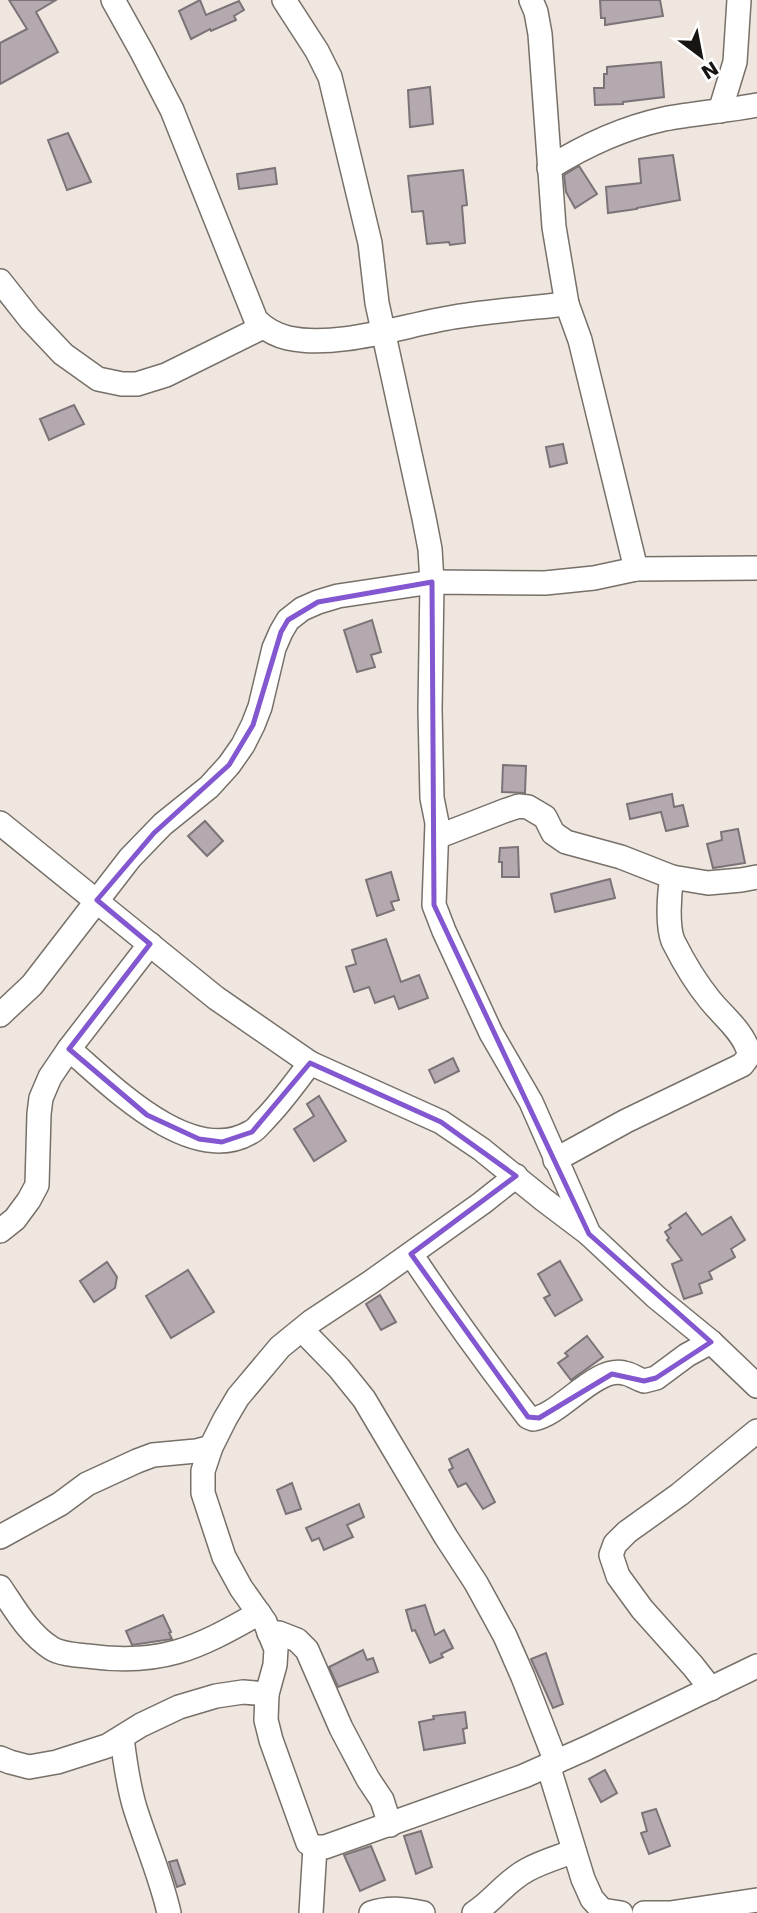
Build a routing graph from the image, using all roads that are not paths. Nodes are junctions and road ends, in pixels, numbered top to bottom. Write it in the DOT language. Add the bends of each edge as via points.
graph roads {
  1 [pos="113,0"];
  2 [pos="284,0"];
  3 [pos="531,0"];
  4 [pos="739,0"];
  5 [pos="757,105"];
  6 [pos="720,111"];
  7 [pos="548,168"];
  8 [pos="0,281"];
  9 [pos="567,304"];
  10 [pos="263,327"];
  11 [pos="383,331"];
  12 [pos="757,568"];
  13 [pos="636,569"];
  14 [pos="432,582"];
  15 [pos="0,823"];
  16 [pos="437,837"];
  17 [pos="672,877"];
  18 [pos="757,877"];
  19 [pos="97,901"];
  20 [pos="150,944"];
  21 [pos="0,1015"];
  22 [pos="69,1049"];
  23 [pos="310,1063"];
  24 [pos="555,1160"];
  25 [pos="516,1176"];
  26 [pos="0,1231"];
  27 [pos="589,1234"];
  28 [pos="411,1254"];
  29 [pos="302,1330"];
  30 [pos="711,1342"];
  31 [pos="757,1386"];
  32 [pos="757,1431"];
  33 [pos="211,1447"];
  34 [pos="0,1537"];
  35 [pos="0,1587"];
  36 [pos="264,1623"];
  37 [pos="757,1666"];
  38 [pos="710,1689"];
  39 [pos="267,1693"];
  40 [pos="122,1738"];
  41 [pos="0,1758"];
  42 [pos="552,1763"];
  43 [pos="390,1825"];
  44 [pos="315,1847"];
  45 [pos="574,1851"];
  46 [pos="757,1900"];
  47 [pos="608,1912"];
  48 [pos="169,1913"];
  49 [pos="311,1913"];
  50 [pos="371,1913"];
  51 [pos="423,1913"];
  52 [pos="474,1913"];
  53 [pos="644,1913"];
  1 -- 10 [label="street" via="172,110 256,320"];
  2 -- 11 [label="street" via="330,77 370,243"];
  3 -- 7 [label="street" via="540,34"];
  4 -- 6 [label="street" via="735,62"];
  5 -- 6 [label="street"];
  6 -- 7 [label="street" via="629,129 573,152"];
  7 -- 9 [label="street"];
  8 -- 10 [label="street" via="62,354 98,379 137,384 166,375"];
  9 -- 11 [label="street" via="454,317"];
  9 -- 13 [label="street" via="580,340"];
  10 -- 11 [label="street" via="304,340"];
  11 -- 14 [label="street" via="425,518"];
  12 -- 13 [label="street"];
  13 -- 14 [label="street" via="545,583"];
  14 -- 16 [label="street" via="429,710"];
  14 -- 19 [label="street" via="318,601 288,620 274,648 260,707 243,745 209,787 130,858"];
  15 -- 19 [label="street"];
  16 -- 17 [label="street" via="519,806 528,807 545,817 553,833 566,842"];
  16 -- 24 [label="street" via="434,905"];
  17 -- 18 [label="street" via="708,883"];
  17 -- 24 [label="street" via="672,938 710,1000 749,1049 748,1058"];
  19 -- 20 [label="street"];
  19 -- 21 [label="street" via="32,985"];
  20 -- 22 [label="street"];
  20 -- 23 [label="street" via="216,998"];
  22 -- 23 [label="street" via="147,1115 199,1139 222,1142 252,1132"];
  22 -- 26 [label="street" via="41,1098 37,1185 15,1219"];
  23 -- 25 [label="street" via="441,1122"];
  24 -- 27 [label="street"];
  25 -- 27 [label="street"];
  25 -- 28 [label="street"];
  27 -- 30 [label="street"];
  28 -- 29 [label="street"];
  28 -- 30 [label="street" via="506,1390 533,1419 601,1377 624,1373 644,1381 656,1378"];
  29 -- 33 [label="street" via="280,1347 238,1398"];
  29 -- 42 [label="street" via="364,1399 476,1583 519,1667"];
  30 -- 31 [label="street"];
  32 -- 38 [label="street" via="627,1532 611,1555 618,1576 642,1609"];
  33 -- 34 [label="street" via="137,1461 87,1484"];
  33 -- 36 [label="street" via="203,1471 203,1493 224,1557"];
  35 -- 36 [label="street" via="24,1623 54,1650 100,1658 138,1660 172,1654"];
  36 -- 39 [label="street" via="276,1649"];
  36 -- 43 [label="street" via="307,1650"];
  37 -- 38 [label="street"];
  38 -- 42 [label="street"];
  39 -- 40 [label="street" via="216,1696 179,1707"];
  39 -- 44 [label="street" via="271,1740 308,1843"];
  40 -- 41 [label="street" via="57,1762 29,1767"];
  40 -- 48 [label="street" via="135,1806"];
  42 -- 43 [label="street"];
  42 -- 45 [label="street"];
  43 -- 44 [label="street"];
  44 -- 49 [label="street"];
  45 -- 47 [label="street" via="592,1899"];
  45 -- 52 [label="street" via="527,1870"];
  46 -- 53 [label="street"];
  50 -- 51 [label="street" via="403,1908"];
}
